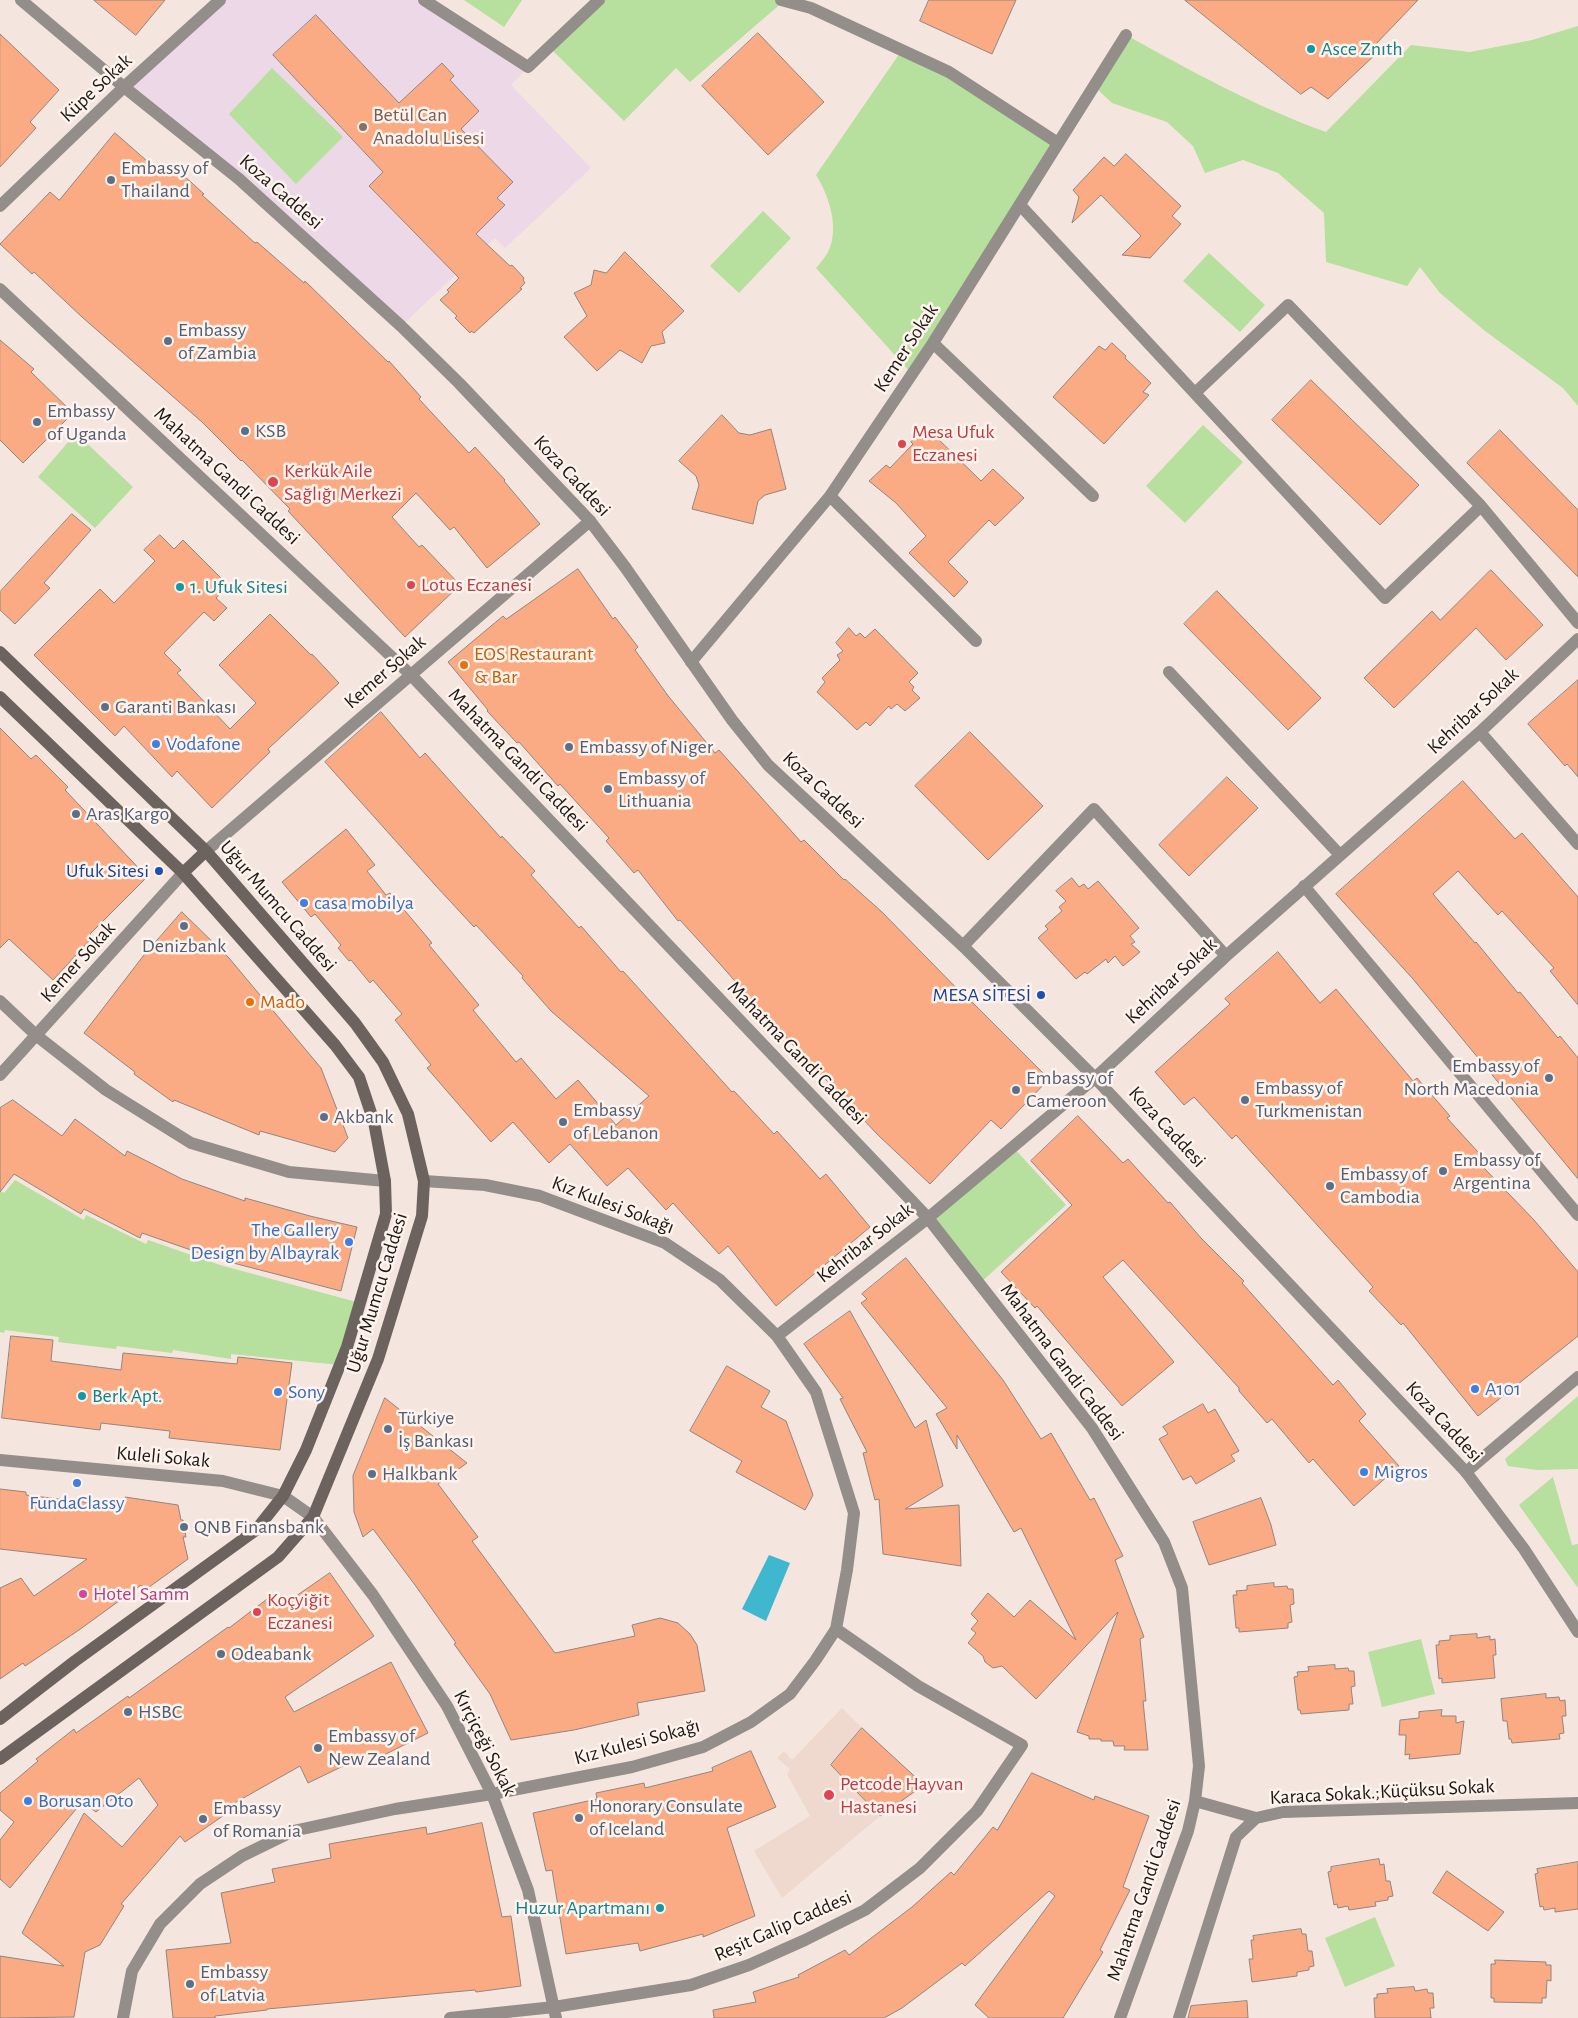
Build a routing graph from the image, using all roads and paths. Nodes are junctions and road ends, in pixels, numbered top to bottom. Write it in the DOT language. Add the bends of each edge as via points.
graph roads {
  1 [pos="21,0"];
  2 [pos="220,0"];
  3 [pos="424,0"];
  4 [pos="599,0"];
  5 [pos="781,0"];
  6 [pos="1126,36"];
  7 [pos="124,87"];
  8 [pos="1058,143"];
  9 [pos="1020,205"];
  10 [pos="0,206"];
  11 [pos="0,289"];
  12 [pos="933,343"];
  13 [pos="1195,393"];
  14 [pos="830,496"];
  15 [pos="1093,496"];
  16 [pos="1481,506"];
  17 [pos="590,521"];
  18 [pos="1578,623"];
  19 [pos="1578,639"];
  20 [pos="976,641"];
  21 [pos="0,652"];
  22 [pos="691,662"];
  23 [pos="1170,672"];
  24 [pos="411,675"];
  25 [pos="0,696"];
  26 [pos="1480,732"];
  27 [pos="1578,844"];
  28 [pos="206,851"];
  29 [pos="1340,855"];
  30 [pos="183,873"];
  31 [pos="1304,886"];
  32 [pos="963,946"];
  33 [pos="1226,956"];
  34 [pos="0,1002"];
  35 [pos="37,1036"];
  36 [pos="0,1075"];
  37 [pos="1095,1078"];
  38 [pos="385,1181"];
  39 [pos="424,1181"];
  40 [pos="1578,1215"];
  41 [pos="928,1218"];
  42 [pos="777,1336"];
  43 [pos="1578,1377"];
  44 [pos="0,1460"];
  45 [pos="1466,1472"];
  46 [pos="283,1496"];
  47 [pos="313,1517"];
  48 [pos="836,1629"];
  49 [pos="1578,1632"];
  50 [pos="0,1719"];
  51 [pos="0,1759"];
  52 [pos="492,1794"];
  53 [pos="1195,1801"];
  54 [pos="1578,1803"];
  55 [pos="1256,1818"];
  56 [pos="555,2012"];
  57 [pos="123,2018"];
  58 [pos="450,2018"];
  59 [pos="1120,2018"];
  60 [pos="1179,2018"];
  1 -- 7 [label="street, Koza Caddesi"];
  2 -- 7 [label="street, Küpe Sokak"];
  3 -- 4 [label="street" via="528,67"];
  5 -- 8 [label="street" via="811,8 949,72"];
  6 -- 8 [label="street, Kemer Sokak"];
  7 -- 10 [label="street, Küpe Sokak"];
  7 -- 17 [label="street, Koza Caddesi" via="239,179 401,326"];
  8 -- 9 [label="street, Kemer Sokak"];
  9 -- 12 [label="street, Kemer Sokak"];
  9 -- 13 [label="street"];
  11 -- 24 [label="street, Mahatma Gandi Caddesi"];
  12 -- 14 [label="street, Kemer Sokak"];
  12 -- 15 [label="street"];
  13 -- 16 [label="street" via="1288,305"];
  13 -- 16 [label="street" via="1385,598"];
  14 -- 20 [label="street"];
  14 -- 22 [label="street, Kemer Sokak"];
  16 -- 18 [label="street"];
  17 -- 22 [label="street, Koza Caddesi"];
  17 -- 24 [label="street, Kemer Sokak"];
  19 -- 26 [label="street, Kehribar Sokak"];
  21 -- 28 [label="main road, Uğur Mumcu Caddesi"];
  22 -- 32 [label="street, Koza Caddesi" via="768,764"];
  23 -- 29 [label="street"];
  24 -- 28 [label="street, Kemer Sokak"];
  24 -- 41 [label="street, Mahatma Gandi Caddesi"];
  25 -- 30 [label="main road, Uğur Mumcu Caddesi"];
  26 -- 27 [label="street"];
  26 -- 29 [label="street, Kehribar Sokak"];
  28 -- 30 [label="main road"];
  28 -- 39 [label="main road, Uğur Mumcu Caddesi" via="355,1023 383,1062 408,1114"];
  29 -- 31 [label="street, Kehribar Sokak"];
  30 -- 35 [label="street, Kemer Sokak"];
  30 -- 38 [label="main road, Uğur Mumcu Caddesi" via="335,1045 359,1077 374,1122"];
  31 -- 33 [label="street, Kehribar Sokak"];
  31 -- 40 [label="street"];
  32 -- 33 [label="street" via="1094,809"];
  32 -- 37 [label="street, Koza Caddesi"];
  33 -- 37 [label="street, Kehribar Sokak"];
  34 -- 35 [label="street"];
  35 -- 36 [label="street, Kemer Sokak"];
  35 -- 38 [label="street" via="106,1090 192,1143 289,1172"];
  37 -- 41 [label="street, Kehribar Sokak"];
  37 -- 45 [label="street, Koza Caddesi"];
  38 -- 46 [label="main road, Uğur Mumcu Caddesi" via="386,1214 347,1347 306,1450"];
  39 -- 42 [label="street, Kız Kulesi Sokağı" via="485,1185 540,1196 665,1242 720,1280"];
  39 -- 47 [label="main road, Uğur Mumcu Caddesi" via="422,1216 378,1359"];
  41 -- 42 [label="street, Kehribar Sokak"];
  41 -- 53 [label="street, Mahatma Gandi Caddesi" via="1092,1428 1164,1542 1182,1588 1199,1766"];
  42 -- 48 [label="street, Kız Kulesi Sokağı" via="816,1392 854,1513"];
  43 -- 45 [label="street"];
  44 -- 46 [label="street, Kuleli Sokak" via="223,1481"];
  45 -- 49 [label="street, Koza Caddesi" via="1524,1549"];
  46 -- 47 [label="street, Kuleli Sokak"];
  46 -- 50 [label="main road, Uğur Mumcu Caddesi" via="256,1530"];
  47 -- 51 [label="main road, Uğur Mumcu Caddesi" via="278,1557"];
  47 -- 52 [label="street, Kırçiçeği Sokak" via="374,1595 447,1706"];
  48 -- 52 [label="street, Kız Kulesi Sokağı" via="790,1694 751,1722 703,1746 632,1767"];
  48 -- 56 [label="street, Reşit Galip Caddesi" via="918,1686 1022,1745 977,1811 920,1868 865,1910 805,1940 749,1965 691,1985"];
  52 -- 56 [label="street, Kırçiçeği Sokak" via="528,1890"];
  52 -- 57 [label="street, Kız Kulesi Sokağı" via="395,1809 293,1831 242,1856 200,1884 160,1924 132,1971"];
  53 -- 55 [label="street"];
  53 -- 59 [label="street, Mahatma Gandi Caddesi" via="1188,1831"];
  54 -- 55 [label="street, Karaca Sokak.;Küçüksu Sokak" via="1283,1812"];
  55 -- 60 [label="street, Karaca Sokak.;Küçüksu Sokak" via="1236,1837"];
  56 -- 58 [label="street, Reşit Galip Caddesi"];
}
